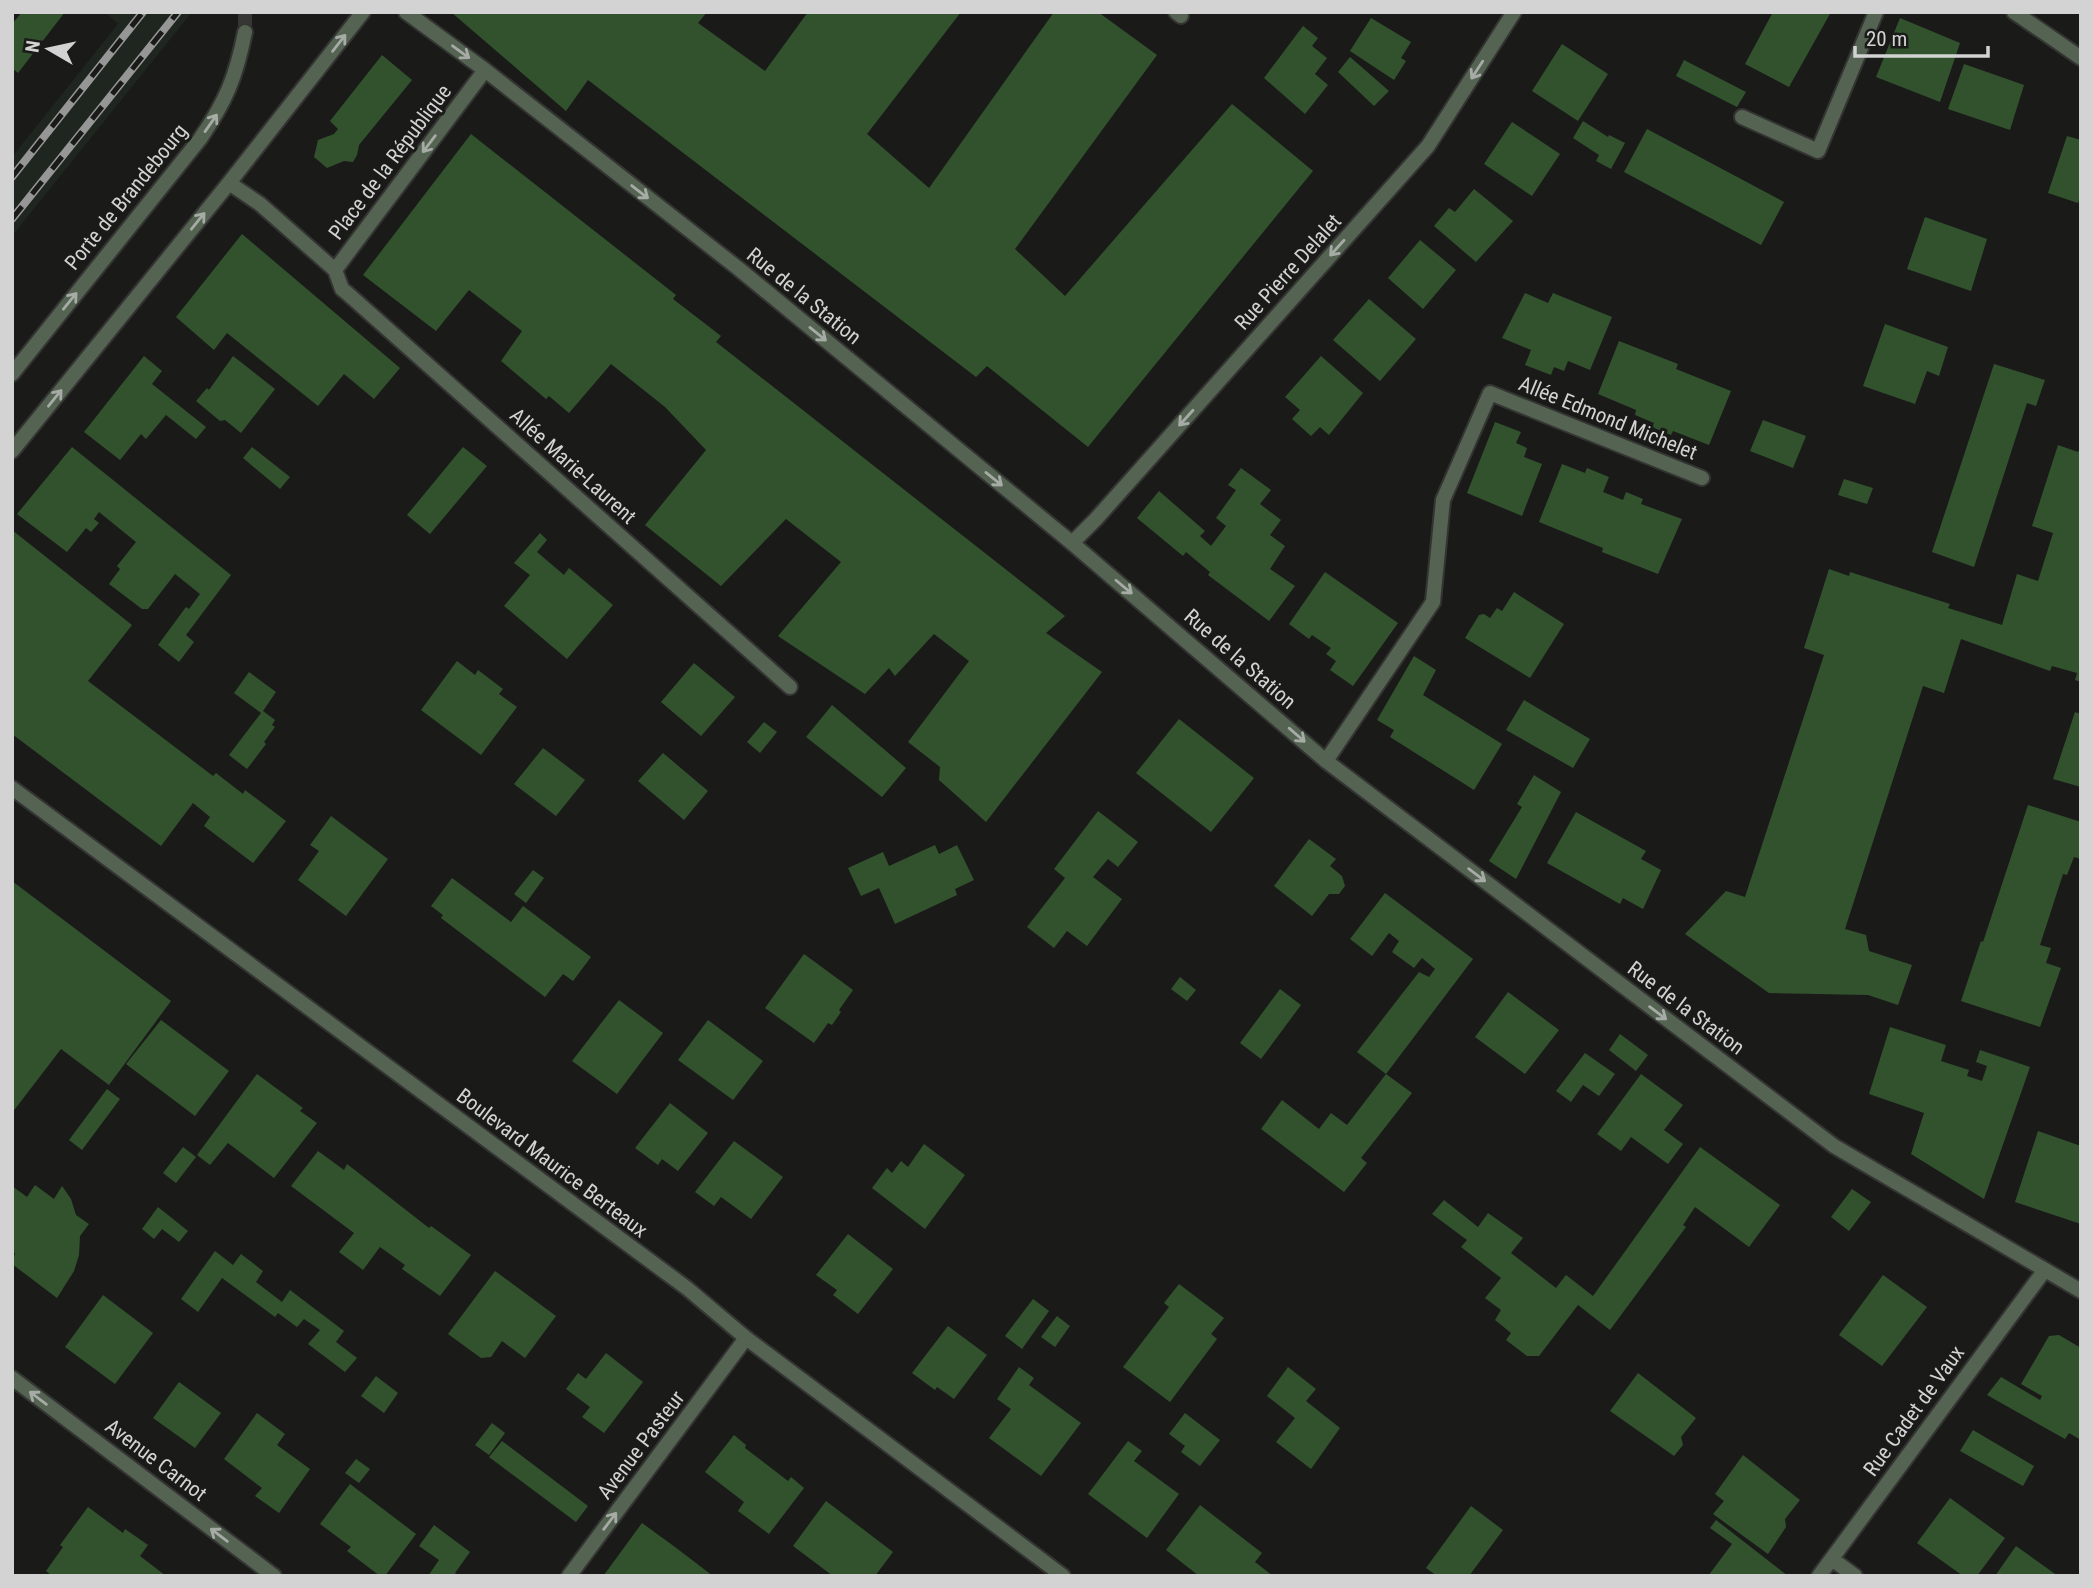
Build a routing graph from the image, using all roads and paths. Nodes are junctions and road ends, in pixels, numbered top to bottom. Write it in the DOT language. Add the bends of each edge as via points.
graph roads {
  1 [pos="363,12"];
  2 [pos="405,12"];
  3 [pos="1514,12"];
  4 [pos="1877,12"];
  5 [pos="2014,12"];
  6 [pos="245,33"];
  7 [pos="2081,58"];
  8 [pos="485,70"];
  9 [pos="1742,117"];
  10 [pos="229,183"];
  11 [pos="335,270"];
  12 [pos="12,374"];
  13 [pos="12,451"];
  14 [pos="1702,478"];
  15 [pos="1072,543"];
  16 [pos="790,687"];
  17 [pos="1326,761"];
  18 [pos="12,788"];
  19 [pos="2044,1271"];
  20 [pos="2081,1291"];
  21 [pos="746,1338"];
  22 [pos="12,1378"];
  23 [pos="1832,1559"];
  24 [pos="274,1576"];
  25 [pos="569,1576"];
  26 [pos="1063,1576"];
  27 [pos="1819,1576"];
  28 [pos="1855,1576"];
  10 -- 1 [label="street, one-way"];
  2 -- 8 [label="street, Rue de la Station, one-way"];
  3 -- 15 [label="street, Rue Pierre Delalet, one-way" via="1428,146"];
  4 -- 9 [label="street" via="1818,151"];
  5 -- 7 [label="street"];
  12 -- 6 [label="street, Porte de Brandebourg, one-way" via="213,121 237,70"];
  8 -- 11 [label="street, Place de la République, one-way"];
  8 -- 15 [label="street, Rue de la Station, one-way" via="739,269"];
  10 -- 11 [label="street, Place de la République"];
  13 -- 10 [label="street, one-way"];
  11 -- 16 [label="street, Allée Marie-Laurent" via="342,289"];
  14 -- 17 [label="street, Allée Edmond Michelet" via="1490,393 1443,500 1433,602"];
  15 -- 17 [label="street, Rue de la Station, one-way"];
  17 -- 19 [label="street, Rue de la Station, one-way" via="1834,1146"];
  18 -- 21 [label="street, Boulevard Maurice Berteaux" via="688,1289"];
  19 -- 20 [label="street, Rue de la Station"];
  19 -- 23 [label="street, Rue Cadet de Vaux"];
  25 -- 21 [label="street, Avenue Pasteur, one-way"];
  21 -- 26 [label="street, Boulevard Maurice Berteaux"];
  24 -- 22 [label="street, Avenue Carnot, one-way"];
  23 -- 27 [label="street, Rue Cadet de Vaux"];
  23 -- 28 [label="street"];
}
